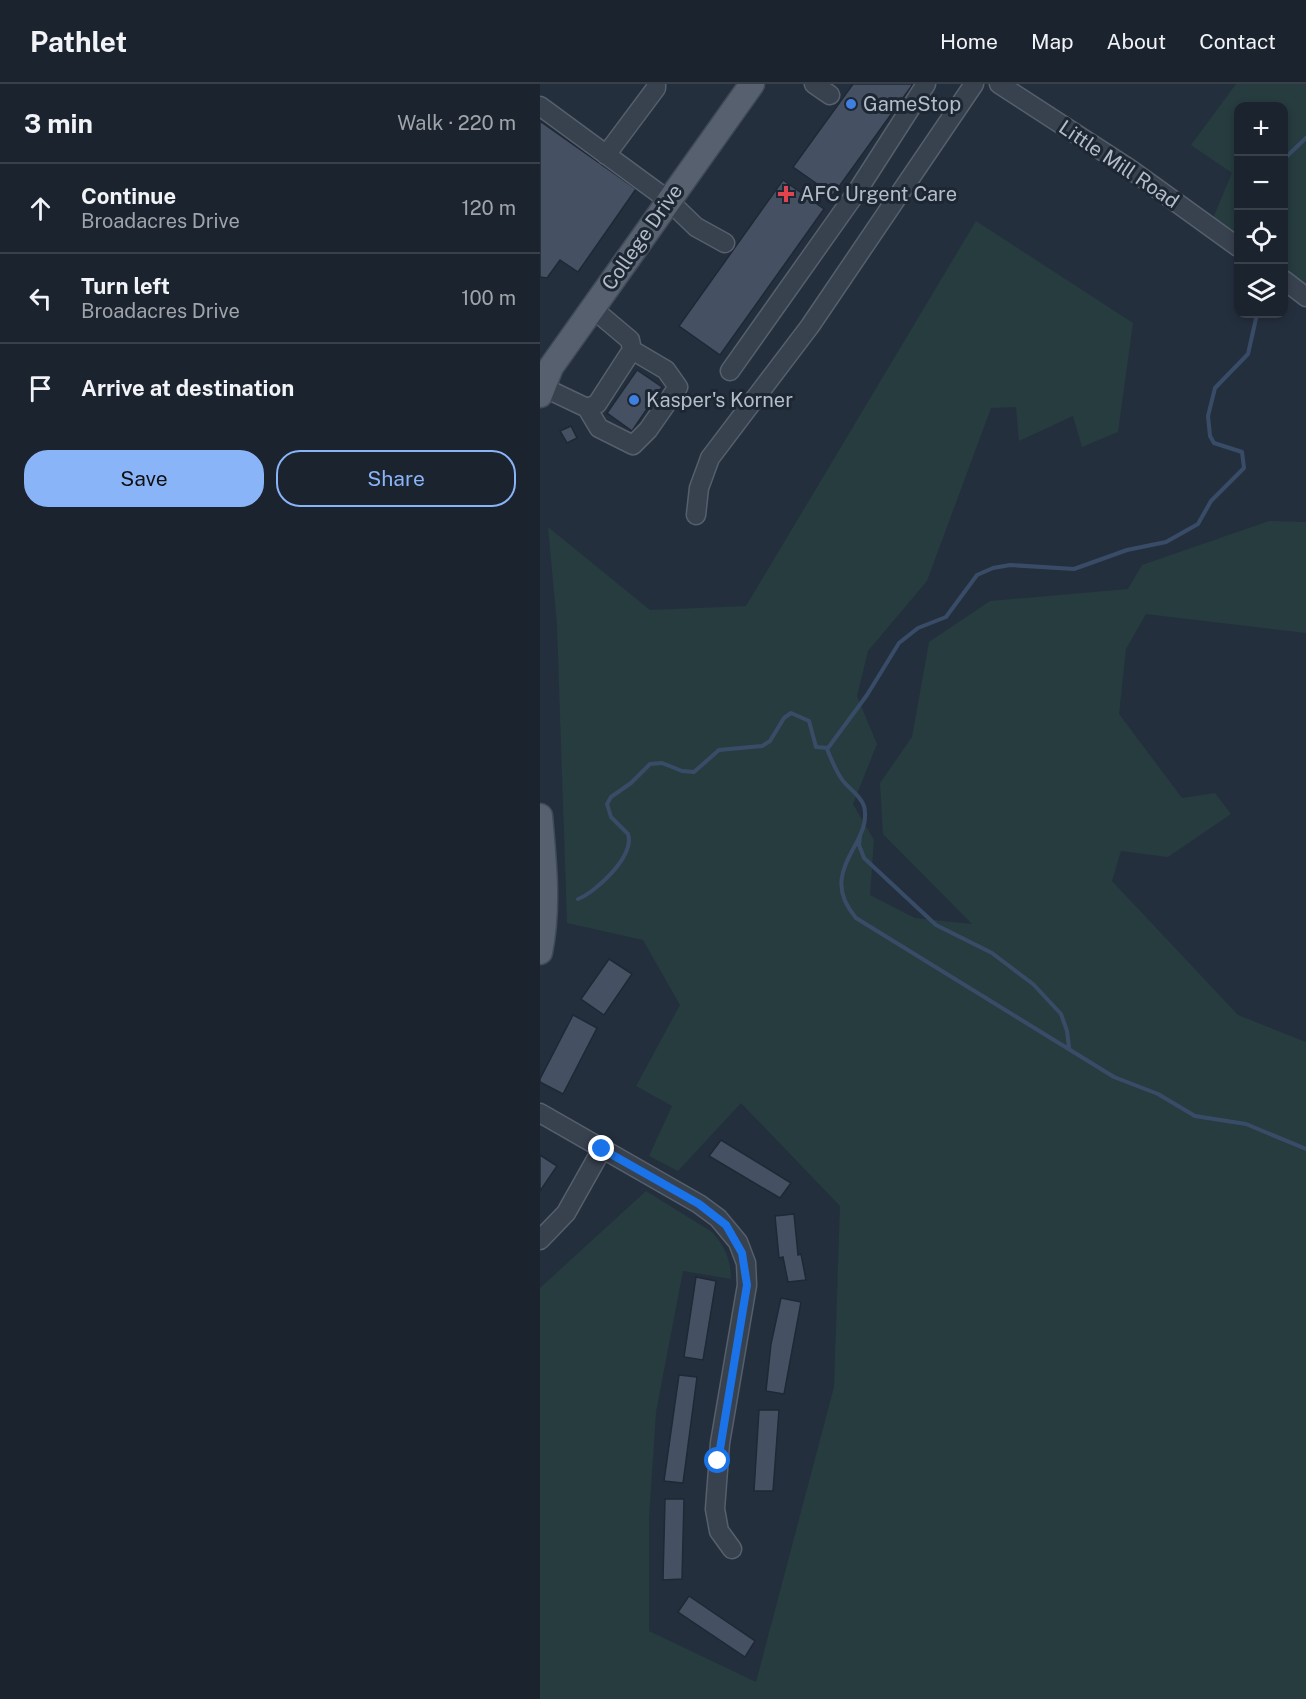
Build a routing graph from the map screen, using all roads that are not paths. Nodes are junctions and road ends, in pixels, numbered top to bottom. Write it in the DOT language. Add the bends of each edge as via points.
graph roads {
  1 [pos="656,84"];
  2 [pos="752,84"];
  3 [pos="814,84"];
  4 [pos="926,84"];
  5 [pos="974,84"];
  6 [pos="999,84"];
  7 [pos="830,95"];
  8 [pos="540,106"];
  9 [pos="606,155"];
  10 [pos="668,200"];
  11 [pos="725,243"];
  12 [pos="1234,243"];
  13 [pos="1288,283"];
  14 [pos="1306,297"];
  15 [pos="592,308"];
  16 [pos="631,345"];
  17 [pos="730,371"];
  18 [pos="542,391"];
  19 [pos="587,408"];
  20 [pos="696,515"];
  21 [pos="540,816"];
  22 [pos="540,952"];
  23 [pos="540,1113"];
  24 [pos="602,1149"];
  25 [pos="540,1240"];
  26 [pos="732,1549"];
  1 -- 9 [label="street"];
  2 -- 10 [label="main road, College Drive"];
  3 -- 7 [label="street"];
  4 -- 17 [label="street" via="856,193"];
  5 -- 20 [label="street" via="810,326 710,458 699,488"];
  6 -- 12 [label="street, Little Mill Road" via="1130,169"];
  8 -- 9 [label="street"];
  9 -- 10 [label="street"];
  10 -- 11 [label="street" via="696,227"];
  10 -- 15 [label="main road, College Drive"];
  13 -- 14 [label="street"];
  15 -- 16 [label="street"];
  15 -- 18 [label="main road, College Drive" via="551,367"];
  16 -- 19 [label="street" via="597,404"];
  16 -- 19 [label="street" via="666,370 678,387 648,430 633,445 599,428"];
  18 -- 19 [label="street"];
  21 -- 22 [label="main road" via="545,869"];
  23 -- 24 [label="street"];
  24 -- 25 [label="street" via="566,1213"];
  24 -- 26 [label="street" via="718,1218 738,1242 746,1263 747,1285 720,1443 715,1509 719,1531"];
}
